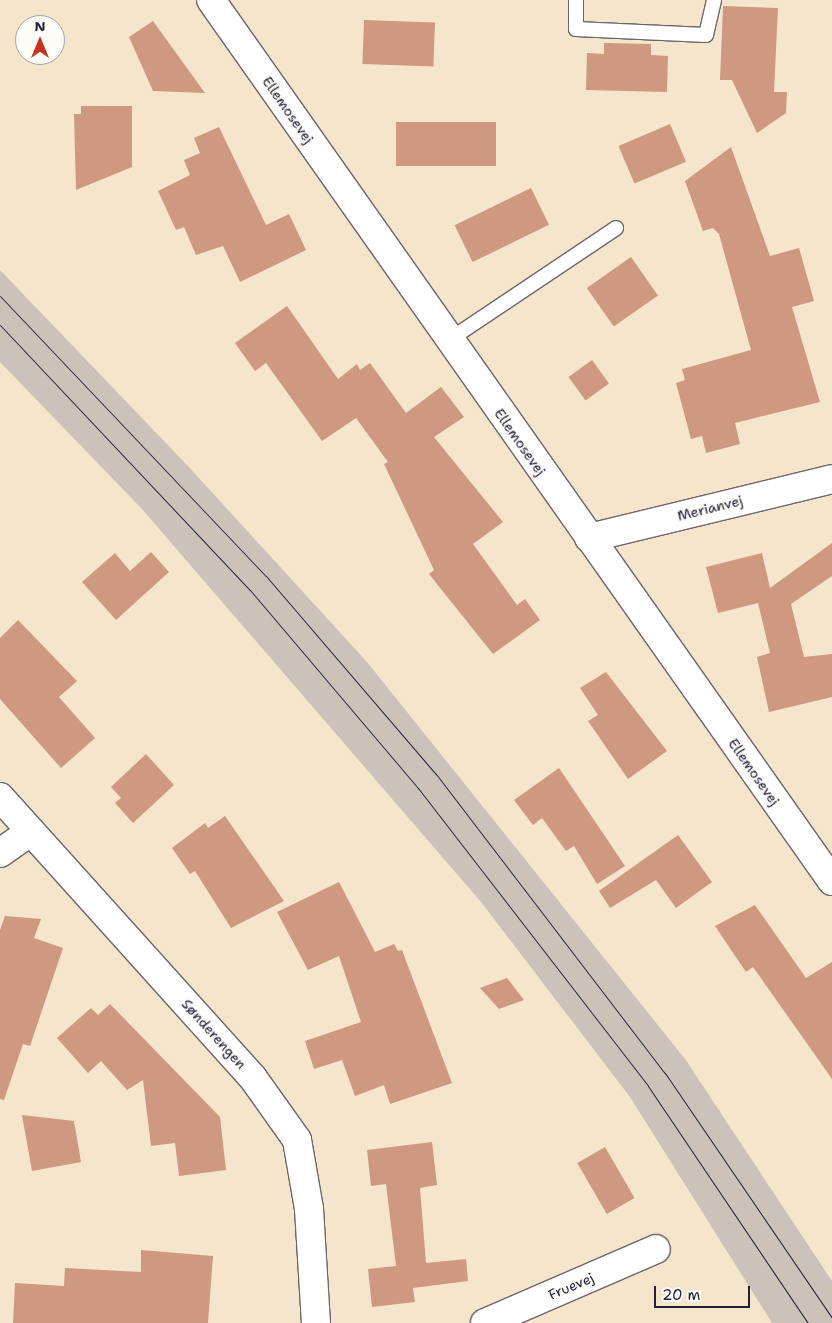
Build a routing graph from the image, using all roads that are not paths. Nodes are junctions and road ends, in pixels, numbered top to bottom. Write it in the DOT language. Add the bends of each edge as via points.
graph roads {
  1 [pos="211,0"];
  2 [pos="576,0"];
  3 [pos="714,0"];
  4 [pos="616,228"];
  5 [pos="449,340"];
  6 [pos="832,479"];
  7 [pos="589,538"];
  8 [pos="0,797"];
  9 [pos="30,832"];
  10 [pos="0,853"];
  11 [pos="832,881"];
  12 [pos="656,1249"];
  13 [pos="316,1323"];
  14 [pos="485,1323"];
  1 -- 5 [label="street, Ellemosevej"];
  2 -- 3 [label="lane" via="576,29 706,35"];
  4 -- 5 [label="lane"];
  5 -- 7 [label="street, Ellemosevej"];
  6 -- 7 [label="street, Merianvej"];
  7 -- 11 [label="street, Ellemosevej"];
  8 -- 9 [label="street, Sønderengen"];
  9 -- 10 [label="street"];
  9 -- 13 [label="street, Sønderengen" via="253,1078 297,1140 309,1210"];
  12 -- 14 [label="street, Fruevej"];
}
